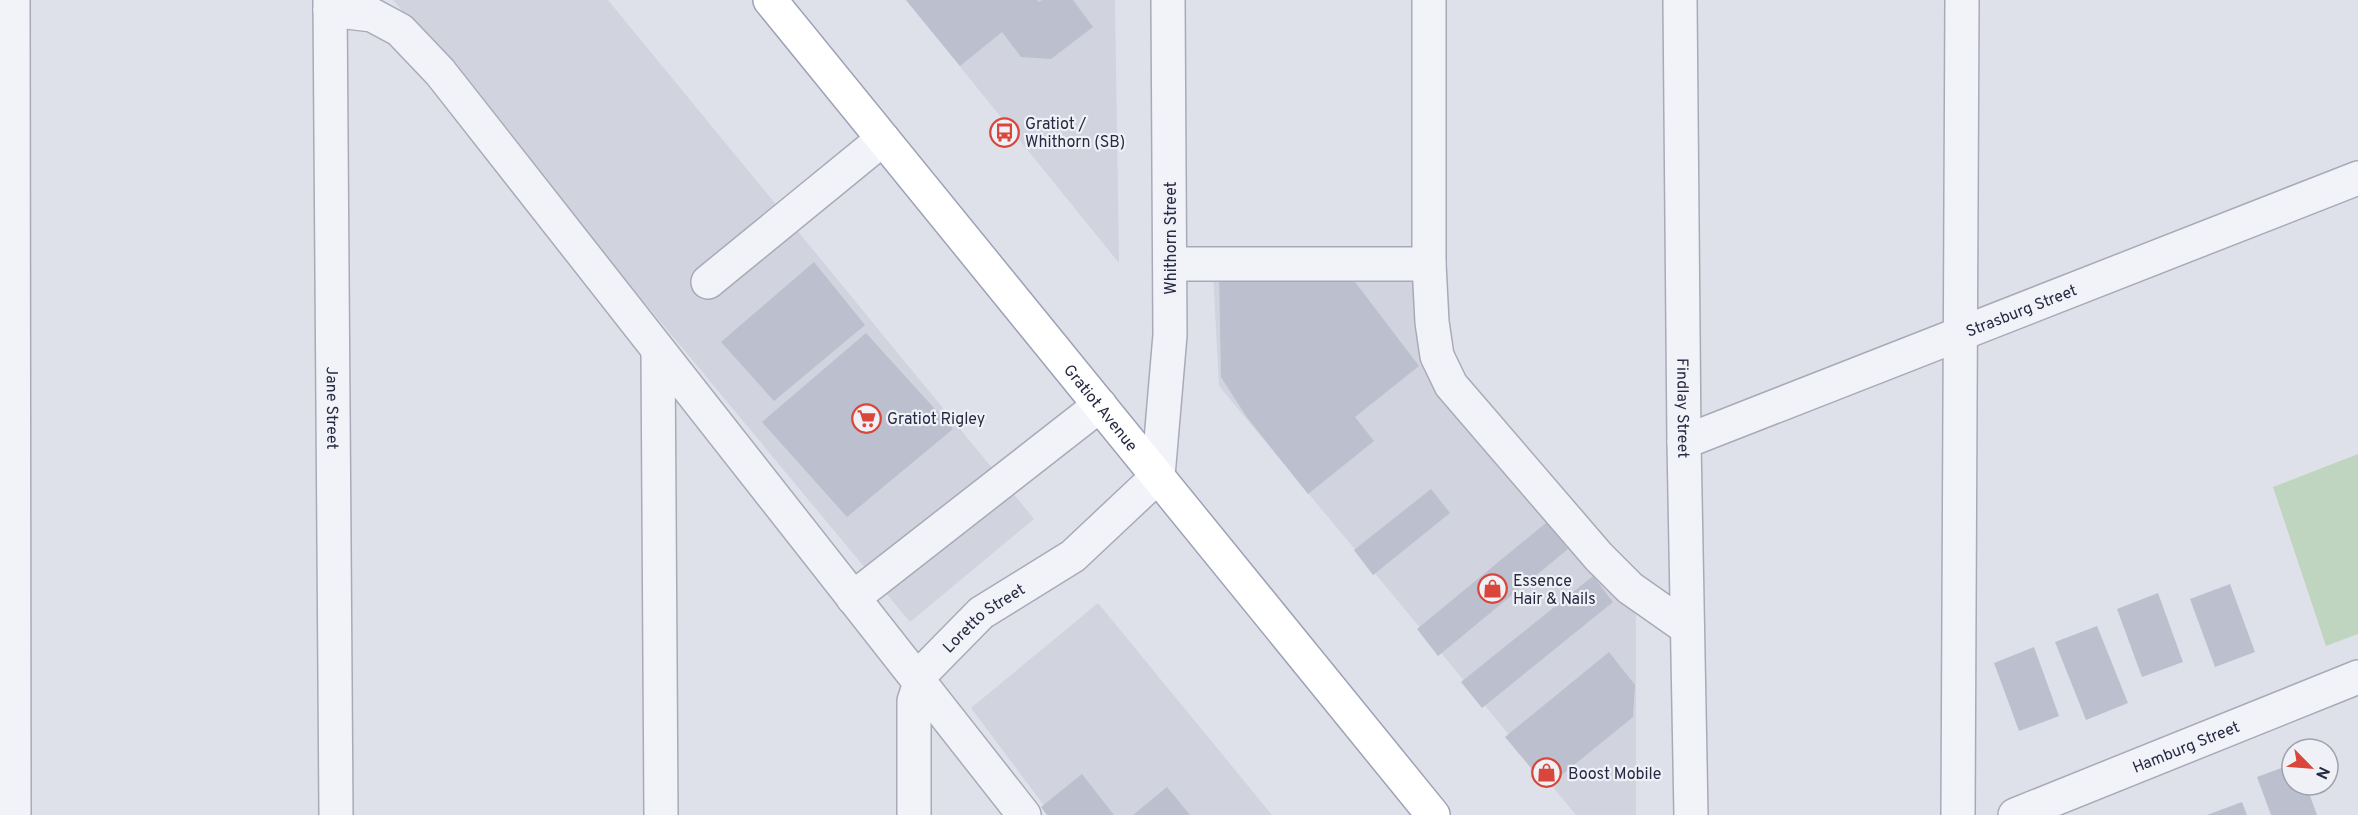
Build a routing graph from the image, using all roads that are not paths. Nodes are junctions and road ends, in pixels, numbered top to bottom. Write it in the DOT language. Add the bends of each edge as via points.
graph roads {
  1 [pos="13,0"];
  2 [pos="770,0"];
  3 [pos="1168,0"];
  4 [pos="1429,0"];
  5 [pos="1680,0"];
  6 [pos="1962,0"];
  7 [pos="330,5"];
  8 [pos="884,139"];
  9 [pos="2358,178"];
  10 [pos="1170,264"];
  11 [pos="1429,264"];
  12 [pos="708,282"];
  13 [pos="1961,333"];
  14 [pos="658,351"];
  15 [pos="1100,405"];
  16 [pos="1684,442"];
  17 [pos="1158,476"];
  18 [pos="853,598"];
  19 [pos="1687,628"];
  20 [pos="2358,676"];
  21 [pos="919,683"];
  22 [pos="14,815"];
  23 [pos="336,815"];
  24 [pos="661,815"];
  25 [pos="914,815"];
  26 [pos="1024,815"];
  27 [pos="1433,815"];
  28 [pos="1690,815"];
  29 [pos="1958,815"];
  30 [pos="2015,815"];
  1 -- 22 [label="street"];
  2 -- 8 [label="main road, Gratiot Avenue"];
  3 -- 10 [label="street, Whithorn Street"];
  4 -- 11 [label="street"];
  5 -- 16 [label="street, Findlay Street"];
  6 -- 13 [label="street"];
  7 -- 14 [label="street" via="372,15 399,30 440,72"];
  7 -- 23 [label="street, Jane Street"];
  8 -- 12 [label="street"];
  8 -- 15 [label="main road, Gratiot Avenue"];
  9 -- 13 [label="street, Strasburg Street"];
  10 -- 11 [label="street"];
  10 -- 17 [label="street, Whithorn Street" via="1170,335"];
  11 -- 19 [label="street" via="1437,356 1451,385 1599,557 1630,588"];
  13 -- 16 [label="street, Strasburg Street"];
  13 -- 29 [label="street"];
  14 -- 18 [label="street"];
  14 -- 24 [label="street"];
  15 -- 17 [label="main road, Gratiot Avenue"];
  15 -- 18 [label="street"];
  16 -- 19 [label="street, Findlay Street"];
  17 -- 21 [label="street, Loretto Street" via="1073,556 981,614 924,671"];
  17 -- 27 [label="main road, Gratiot Avenue"];
  18 -- 21 [label="street"];
  19 -- 28 [label="street, Findlay Street"];
  20 -- 30 [label="street, Hamburg Street"];
  21 -- 25 [label="street, Loretto Street" via="913,722"];
  21 -- 26 [label="street"];
}
